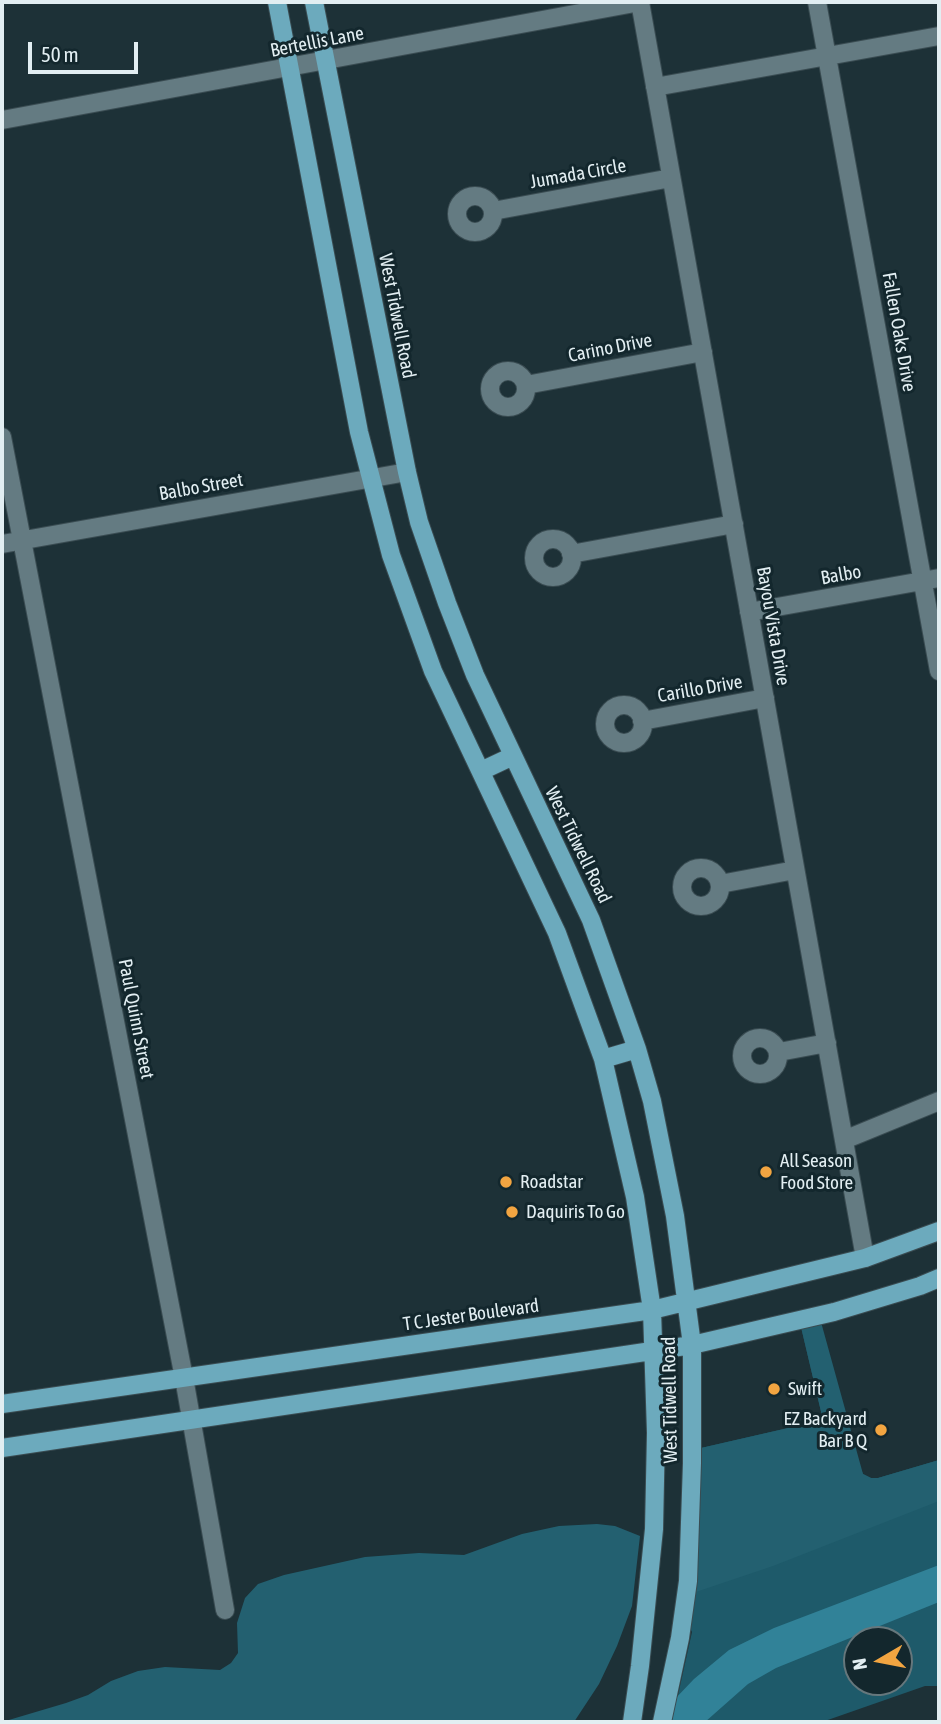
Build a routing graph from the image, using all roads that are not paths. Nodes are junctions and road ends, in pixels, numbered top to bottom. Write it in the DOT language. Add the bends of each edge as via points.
graph roads {
  1 [pos="277,2"];
  2 [pos="314,2"];
  3 [pos="640,2"];
  4 [pos="817,2"];
  5 [pos="939,36"];
  6 [pos="827,56"];
  7 [pos="325,62"];
  8 [pos="290,68"];
  9 [pos="655,88"];
  10 [pos="2,120"];
  11 [pos="671,178"];
  12 [pos="493,211"];
  13 [pos="703,352"];
  14 [pos="526,385"];
  15 [pos="2,437"];
  16 [pos="407,471"];
  17 [pos="370,479"];
  18 [pos="734,524"];
  19 [pos="22,540"];
  20 [pos="2,544"];
  21 [pos="571,554"];
  22 [pos="931,580"];
  23 [pos="750,612"];
  24 [pos="939,671"];
  25 [pos="765,698"];
  26 [pos="642,721"];
  27 [pos="513,756"];
  28 [pos="481,771"];
  29 [pos="795,870"];
  30 [pos="720,884"];
  31 [pos="827,1043"];
  32 [pos="637,1049"];
  33 [pos="779,1052"];
  34 [pos="603,1059"];
  35 [pos="939,1101"];
  36 [pos="844,1140"];
  37 [pos="939,1231"];
  38 [pos="865,1258"];
  39 [pos="939,1278"];
  40 [pos="688,1302"];
  41 [pos="652,1310"];
  42 [pos="692,1345"];
  43 [pos="655,1350"];
  44 [pos="184,1378"];
  45 [pos="2,1404"];
  46 [pos="191,1420"];
  47 [pos="2,1448"];
  48 [pos="225,1610"];
  49 [pos="632,1722"];
  50 [pos="662,1722"];
  1 -- 8 [label="main road, West Tidwell Road"];
  2 -- 7 [label="main road, West Tidwell Road"];
  3 -- 7 [label="street, Bertellis Lane"];
  3 -- 9 [label="street, Bayou Vista Drive"];
  4 -- 6 [label="street, Fallen Oaks Drive"];
  5 -- 6 [label="street"];
  6 -- 9 [label="street"];
  6 -- 22 [label="street, Fallen Oaks Drive"];
  7 -- 8 [label="street, Bertellis Lane"];
  7 -- 16 [label="main road, West Tidwell Road"];
  8 -- 10 [label="street, Bertellis Lane"];
  8 -- 17 [label="main road, West Tidwell Road"];
  9 -- 11 [label="street, Bayou Vista Drive"];
  11 -- 12 [label="street, Jumada Circle"];
  11 -- 13 [label="street, Bayou Vista Drive"];
  13 -- 14 [label="street, Carino Drive"];
  13 -- 18 [label="street, Bayou Vista Drive"];
  15 -- 19 [label="street, Paul Quinn Street"];
  16 -- 17 [label="street, Balbo Street"];
  16 -- 27 [label="main road, West Tidwell Road" via="447,603"];
  17 -- 19 [label="street, Balbo Street"];
  17 -- 28 [label="main road, West Tidwell Road" via="412,616"];
  18 -- 21 [label="street"];
  18 -- 23 [label="street, Bayou Vista Drive"];
  19 -- 20 [label="street, Balbo Street"];
  19 -- 44 [label="street, Paul Quinn Street"];
  22 -- 23 [label="street, Balbo"];
  22 -- 24 [label="street, Fallen Oaks Drive"];
  23 -- 25 [label="street, Bayou Vista Drive"];
  25 -- 26 [label="street, Carillo Drive"];
  25 -- 29 [label="street, Bayou Vista Drive"];
  27 -- 28 [label="main road"];
  27 -- 32 [label="main road, West Tidwell Road" via="591,920"];
  28 -- 34 [label="main road, West Tidwell Road" via="557,933"];
  29 -- 30 [label="street"];
  29 -- 31 [label="street, Bayou Vista Drive"];
  31 -- 33 [label="street"];
  31 -- 36 [label="street, Bayou Vista Drive"];
  32 -- 34 [label="main road"];
  32 -- 40 [label="main road, West Tidwell Road" via="668,1177"];
  34 -- 41 [label="main road, West Tidwell Road" via="635,1197"];
  35 -- 36 [label="street"];
  36 -- 38 [label="street, Bayou Vista Drive"];
  37 -- 38 [label="main road, T C Jester Boulevard"];
  38 -- 40 [label="main road, T C Jester Boulevard"];
  39 -- 42 [label="main road" via="834,1312"];
  40 -- 41 [label="main road, T C Jester Boulevard"];
  40 -- 42 [label="main road, West Tidwell Road"];
  41 -- 43 [label="main road, West Tidwell Road"];
  41 -- 44 [label="main road, T C Jester Boulevard"];
  42 -- 43 [label="main road"];
  42 -- 50 [label="main road, West Tidwell Road" via="689,1555 680,1638"];
  43 -- 46 [label="main road"];
  43 -- 49 [label="main road, West Tidwell Road" via="654,1529"];
  44 -- 45 [label="main road, T C Jester Boulevard"];
  44 -- 46 [label="street, Paul Quinn Street"];
  46 -- 47 [label="main road"];
  46 -- 48 [label="street, Paul Quinn Street"];
}
